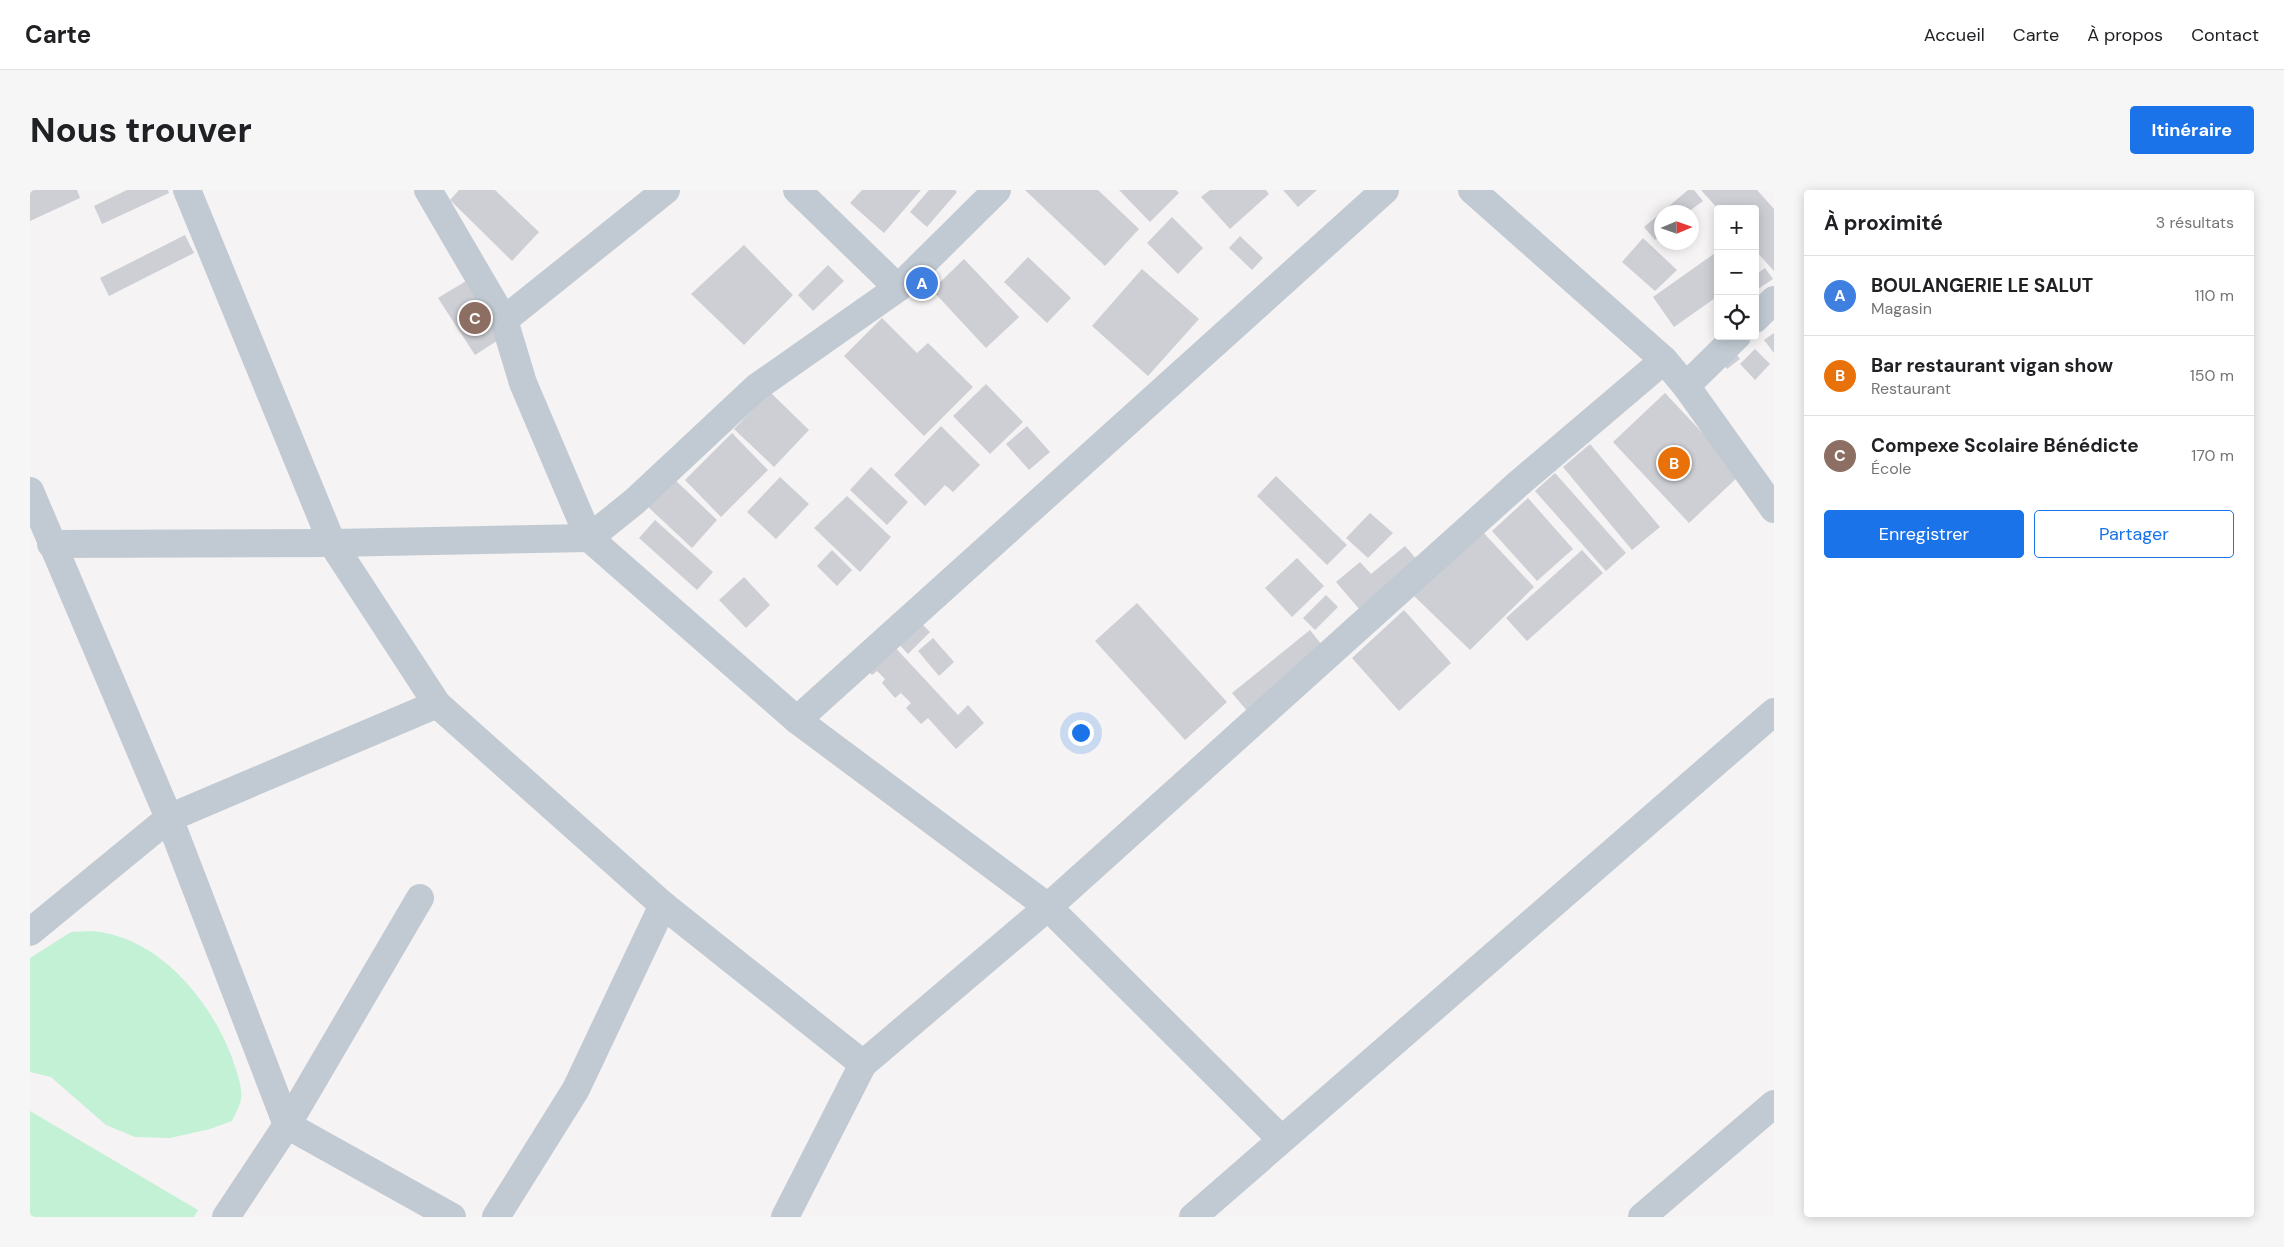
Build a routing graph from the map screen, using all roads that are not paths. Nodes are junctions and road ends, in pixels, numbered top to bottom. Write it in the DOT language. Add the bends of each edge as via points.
graph roads {
  1 [pos="188,190"];
  2 [pos="666,190"];
  3 [pos="797,190"];
  4 [pos="997,190"];
  5 [pos="1385,190"];
  6 [pos="1472,190"];
  7 [pos="436,194"];
  8 [pos="898,288"];
  9 [pos="1774,300"];
  10 [pos="1759,315"];
  11 [pos="504,320"];
  12 [pos="1733,340"];
  13 [pos="1664,360"];
  14 [pos="1686,386"];
  15 [pos="30,491"];
  16 [pos="1774,509"];
  17 [pos="589,538"];
  18 [pos="332,543"];
  19 [pos="51,544"];
  20 [pos="436,704"];
  21 [pos="1774,712"];
  22 [pos="797,720"];
  23 [pos="169,818"];
  24 [pos="420,898"];
  25 [pos="663,905"];
  26 [pos="1048,907"];
  27 [pos="30,932"];
  28 [pos="862,1064"];
  29 [pos="1774,1104"];
  30 [pos="287,1125"];
  31 [pos="1281,1139"];
  32 [pos="226,1217"];
  33 [pos="452,1217"];
  34 [pos="496,1217"];
  35 [pos="784,1217"];
  36 [pos="1193,1217"];
  37 [pos="1642,1217"];
  1 -- 18 [label="street"];
  2 -- 11 [label="street"];
  3 -- 8 [label="street"];
  4 -- 8 [label="street"];
  5 -- 22 [label="street"];
  6 -- 13 [label="street"];
  7 -- 11 [label="street"];
  8 -- 17 [label="street" via="757,387 635,501"];
  9 -- 10 [label="street"];
  11 -- 17 [label="street" via="523,383"];
  12 -- 14 [label="street"];
  13 -- 14 [label="street"];
  13 -- 26 [label="street" via="1518,484"];
  14 -- 16 [label="street"];
  15 -- 19 [label="street"];
  17 -- 18 [label="street"];
  17 -- 22 [label="street"];
  18 -- 19 [label="street"];
  18 -- 20 [label="street"];
  19 -- 23 [label="street"];
  20 -- 23 [label="street"];
  20 -- 25 [label="street"];
  21 -- 31 [label="street"];
  22 -- 26 [label="street"];
  23 -- 27 [label="street"];
  23 -- 30 [label="street"];
  24 -- 30 [label="street"];
  25 -- 28 [label="street"];
  25 -- 34 [label="street" via="576,1089"];
  26 -- 28 [label="street"];
  26 -- 31 [label="street"];
  28 -- 35 [label="street"];
  29 -- 37 [label="street"];
  30 -- 32 [label="street"];
  30 -- 33 [label="street"];
  31 -- 36 [label="street"];
}
